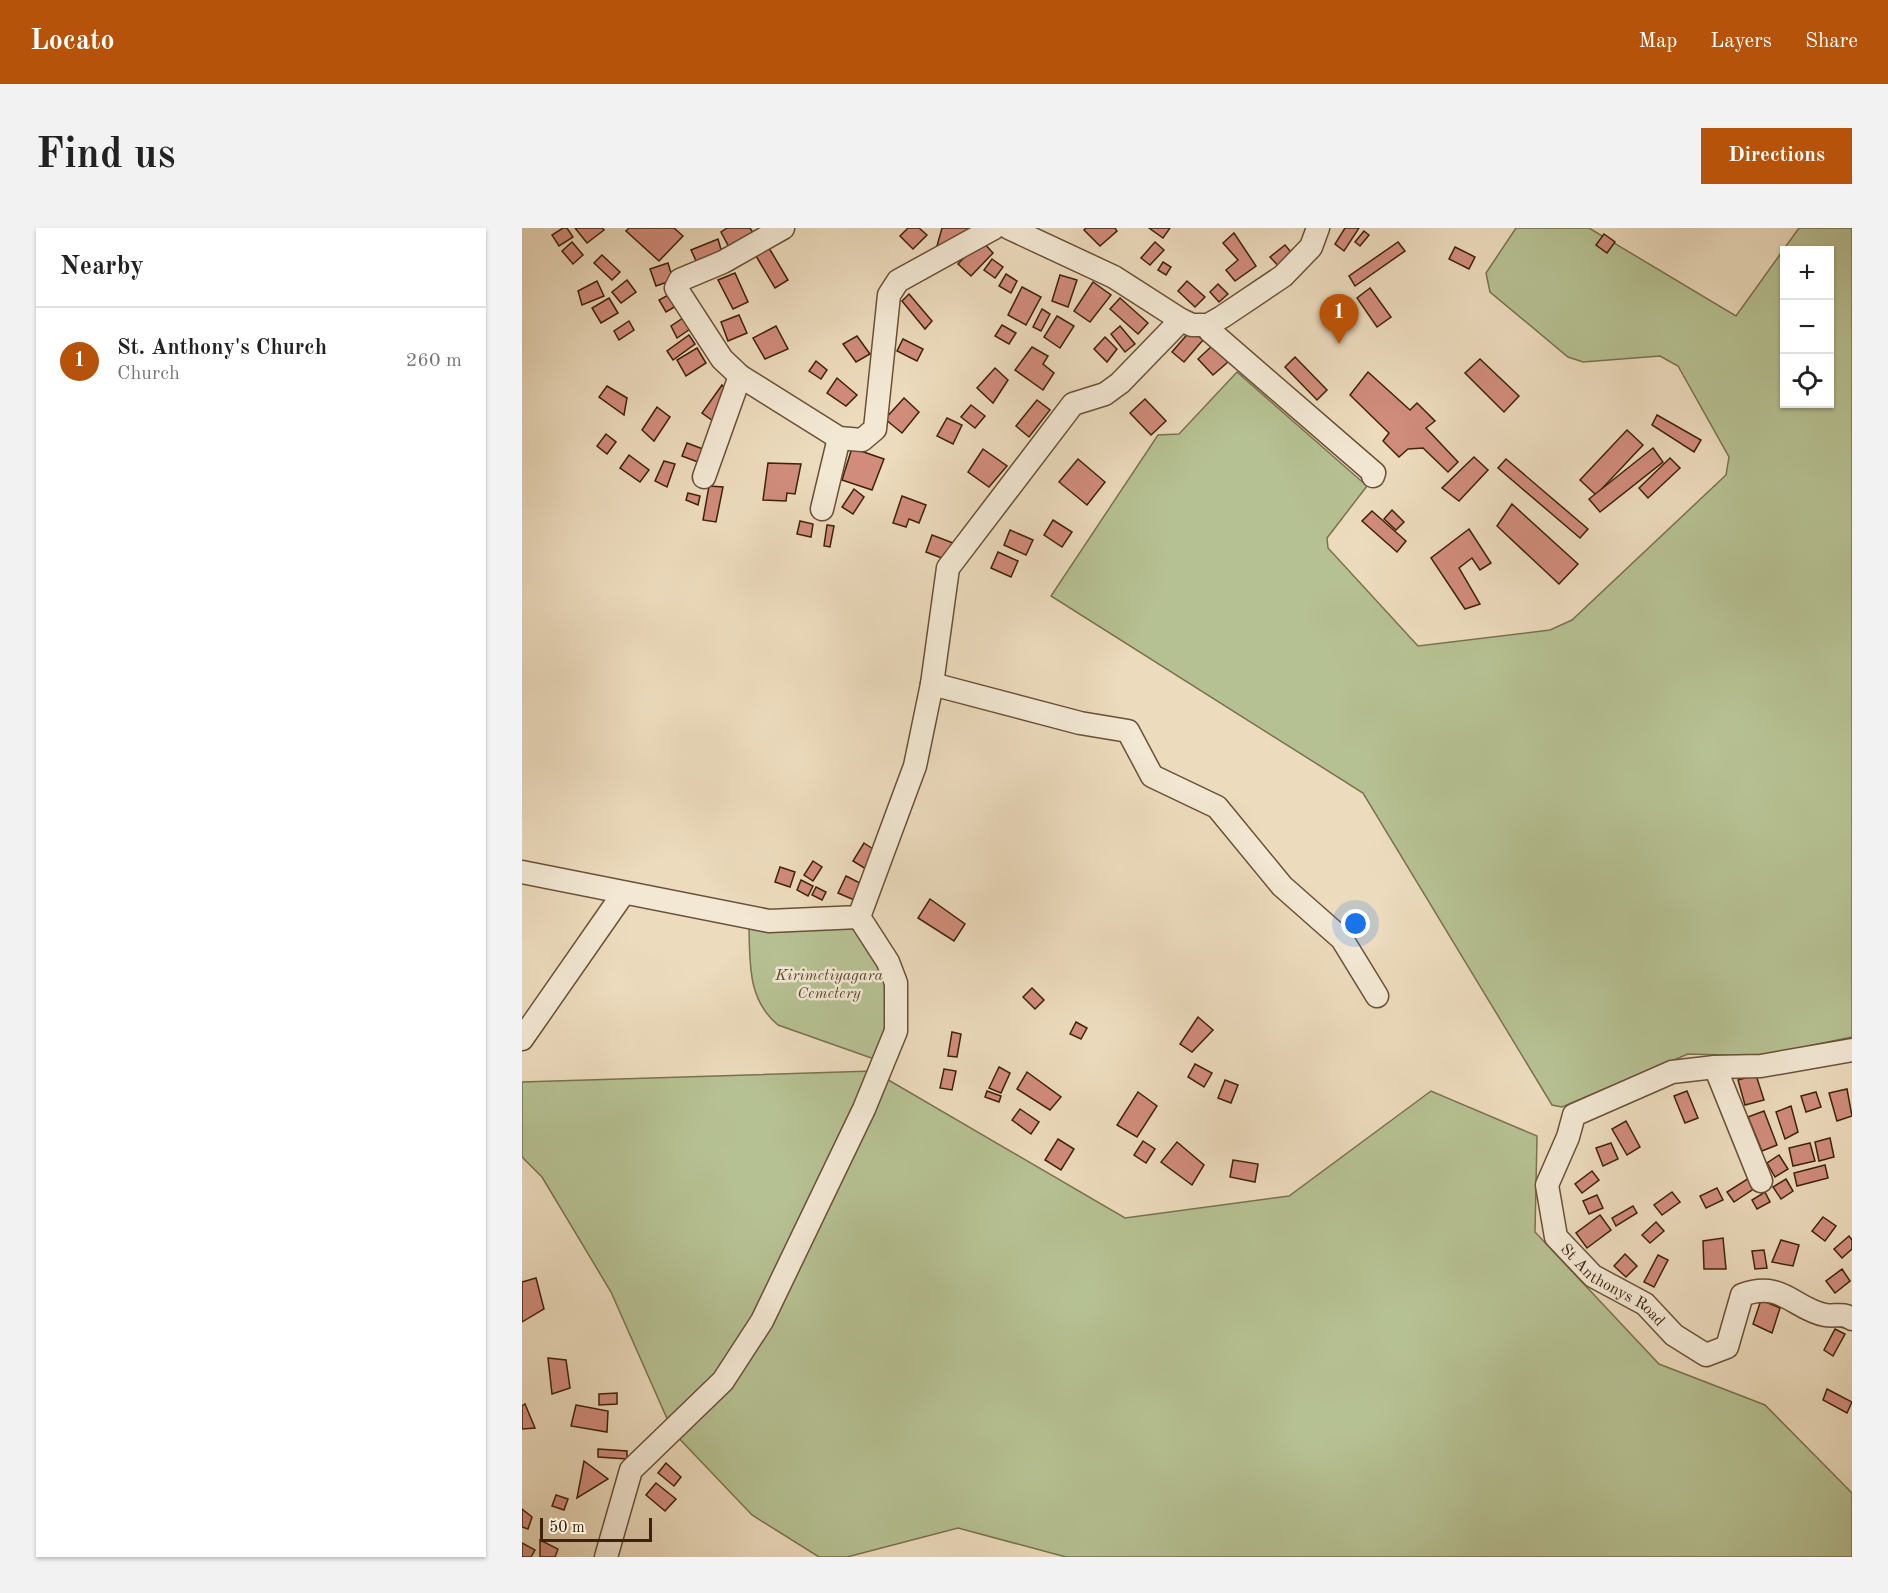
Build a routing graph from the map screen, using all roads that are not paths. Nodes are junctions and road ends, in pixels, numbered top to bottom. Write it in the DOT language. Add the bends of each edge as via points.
graph roads {
  1 [pos="783,228"];
  2 [pos="994,228"];
  3 [pos="1009,228"];
  4 [pos="1318,228"];
  5 [pos="1181,320"];
  6 [pos="1208,325"];
  7 [pos="740,376"];
  8 [pos="839,438"];
  9 [pos="1373,476"];
  10 [pos="704,477"];
  11 [pos="822,509"];
  12 [pos="932,684"];
  13 [pos="522,872"];
  14 [pos="623,894"];
  15 [pos="859,917"];
  16 [pos="1377,996"];
  17 [pos="522,1039"];
  18 [pos="1852,1050"];
  19 [pos="1715,1067"];
  20 [pos="1761,1181"];
  21 [pos="1852,1318"];
  22 [pos="606,1557"];
  1 -- 7 [label="street" via="723,262 680,280 676,288 722,359"];
  2 -- 8 [label="street" via="898,281 889,295 885,314 875,429 862,440"];
  3 -- 5 [label="street" via="1114,277"];
  4 -- 6 [label="street" via="1311,247 1283,276"];
  5 -- 6 [label="street"];
  5 -- 12 [label="street" via="1120,383 1105,394 1073,404 948,568"];
  6 -- 9 [label="street" via="1210,331"];
  7 -- 8 [label="street"];
  7 -- 10 [label="street"];
  8 -- 11 [label="street"];
  12 -- 15 [label="street" via="915,766"];
  12 -- 16 [label="street" via="1080,723 1128,731 1152,776 1216,807 1282,886 1342,939"];
  13 -- 14 [label="street"];
  14 -- 15 [label="street" via="769,921"];
  14 -- 17 [label="street"];
  15 -- 22 [label="street" via="888,962 896,983 896,1031 864,1109 762,1321 723,1381 631,1470"];
  18 -- 19 [label="street, St Anthonys Road" via="1761,1066"];
  19 -- 20 [label="street"];
  19 -- 21 [label="street, St Anthonys Road" via="1672,1072 1574,1115 1546,1185 1556,1237 1593,1276 1645,1304 1674,1335 1706,1355 1727,1347 1742,1295 1757,1290 1781,1294 1826,1315 1844,1313"];
}
